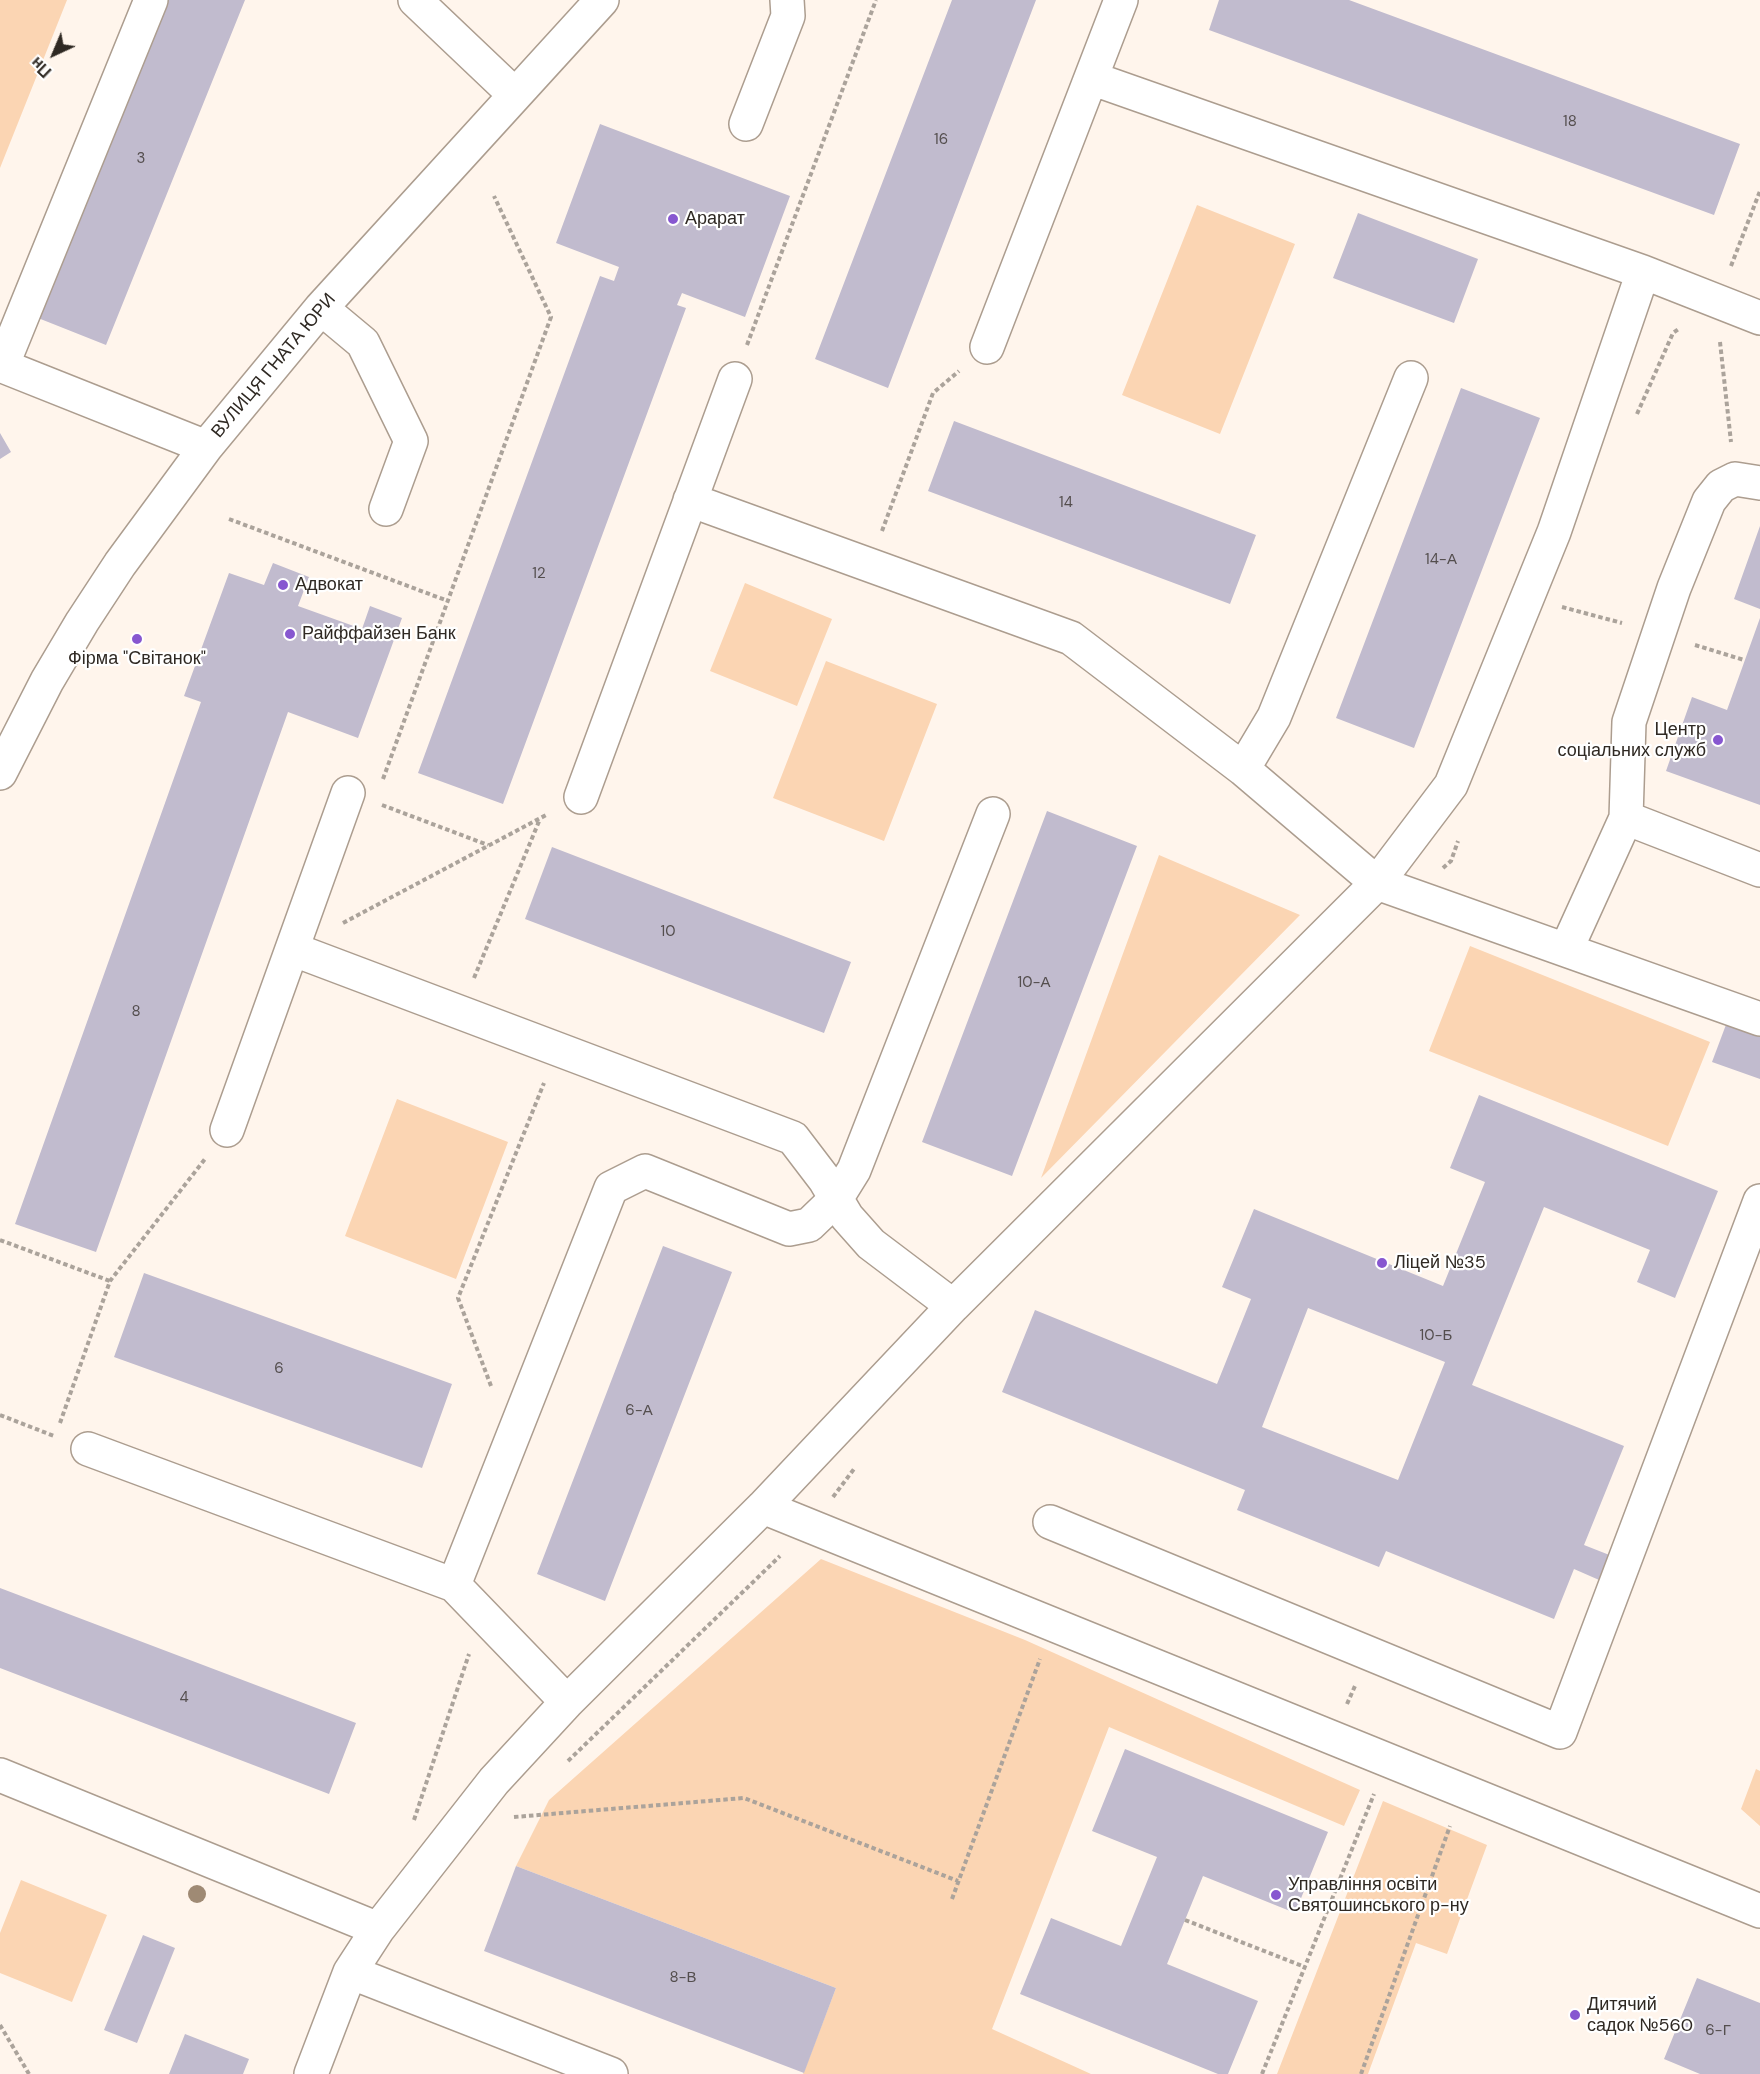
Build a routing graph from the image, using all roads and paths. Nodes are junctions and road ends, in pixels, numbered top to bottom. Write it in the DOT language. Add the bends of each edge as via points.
graph roads {
  1 [pos="151,0"];
  2 [pos="415,0"];
  3 [pos="602,0"];
  4 [pos="787,0"];
  5 [pos="876,0"];
  6 [pos="1121,0"];
  7 [pos="1091,78"];
  8 [pos="515,95"];
  9 [pos="746,124"];
  10 [pos="1760,191"];
  11 [pos="494,196"];
  12 [pos="1740,243"];
  13 [pos="1642,272"];
  14 [pos="1716,302"];
  15 [pos="321,308"];
  16 [pos="1760,318"];
  17 [pos="987,347"];
  18 [pos="1,365"];
  19 [pos="1411,378"];
  20 [pos="735,379"];
  21 [pos="206,447"];
  22 [pos="1747,481"];
  23 [pos="690,500"];
  24 [pos="386,510"];
  25 [pos="229,519"];
  26 [pos="869,565"];
  27 [pos="448,601"];
  28 [pos="1242,769"];
  29 [pos="0,773"];
  30 [pos="581,797"];
  31 [pos="361,798"];
  32 [pos="993,814"];
  33 [pos="541,818"];
  34 [pos="1626,818"];
  35 [pos="489,846"];
  36 [pos="1760,870"];
  37 [pos="1377,883"];
  38 [pos="292,949"];
  39 [pos="1566,950"];
  40 [pos="459,1012"];
  41 [pos="1760,1018"];
  42 [pos="558,1049"];
  43 [pos="227,1130"];
  44 [pos="836,1199"];
  45 [pos="1760,1201"];
  46 [pos="0,1240"];
  47 [pos="110,1281"];
  48 [pos="953,1306"];
  49 [pos="0,1415"];
  50 [pos="56,1437"];
  51 [pos="511,1440"];
  52 [pos="88,1449"];
  53 [pos="763,1507"];
  54 [pos="1050,1522"];
  55 [pos="454,1585"];
  56 [pos="482,1614"];
  57 [pos="1053,1624"];
  58 [pos="1369,1653"];
  59 [pos="567,1702"];
  60 [pos="1333,1738"];
  61 [pos="1388,1760"];
  62 [pos="0,1775"];
  63 [pos="1463,1790"];
  64 [pos="463,1821"];
  65 [pos="411,1828"];
  66 [pos="958,1881"];
  67 [pos="952,1899"];
  68 [pos="1760,1911"];
  69 [pos="1185,1920"];
  70 [pos="378,1929"];
  71 [pos="1305,1967"];
  72 [pos="350,1972"];
  73 [pos="0,2025"];
  74 [pos="29,2074"];
  75 [pos="311,2074"];
  76 [pos="611,2074"];
  77 [pos="1262,2074"];
  78 [pos="1361,2074"];
  1 -- 18 [label="street"];
  2 -- 8 [label="street"];
  3 -- 8 [label="street, ВУЛИЦЯ ГНАТА ЮРИ"];
  4 -- 9 [label="street" via="788,16"];
  5 -- 20 [label="path"];
  6 -- 7 [label="street"];
  7 -- 13 [label="street"];
  7 -- 17 [label="street"];
  8 -- 15 [label="street, ВУЛИЦЯ ГНАТА ЮРИ"];
  10 -- 12 [label="path"];
  11 -- 27 [label="path" via="551,317"];
  13 -- 14 [label="street"];
  13 -- 37 [label="street" via="1554,532 1451,785"];
  14 -- 16 [label="street"];
  14 -- 22 [label="path"];
  15 -- 21 [label="street, ВУЛИЦЯ ГНАТА ЮРИ"];
  15 -- 24 [label="street" via="363,343 411,441"];
  17 -- 26 [label="path" via="933,393"];
  18 -- 21 [label="street"];
  19 -- 28 [label="street" via="1274,717"];
  20 -- 23 [label="street"];
  21 -- 29 [label="street, ВУЛИЦЯ ГНАТА ЮРИ" via="82,622"];
  22 -- 34 [label="street" via="1721,486 1709,501 1674,588 1629,722"];
  23 -- 26 [label="street"];
  23 -- 30 [label="street"];
  25 -- 27 [label="path"];
  26 -- 28 [label="street" via="1071,638"];
  27 -- 31 [label="path"];
  28 -- 37 [label="street"];
  30 -- 33 [label="path"];
  31 -- 35 [label="path"];
  31 -- 38 [label="street"];
  32 -- 44 [label="street" via="854,1170"];
  33 -- 35 [label="path"];
  33 -- 40 [label="path"];
  34 -- 36 [label="street"];
  34 -- 39 [label="street"];
  35 -- 38 [label="path"];
  37 -- 39 [label="street"];
  37 -- 48 [label="street"];
  38 -- 40 [label="street"];
  38 -- 43 [label="street"];
  39 -- 41 [label="street"];
  40 -- 42 [label="street"];
  42 -- 44 [label="street" via="793,1138"];
  42 -- 51 [label="path" via="458,1298"];
  43 -- 47 [label="path"];
  44 -- 48 [label="street" via="871,1244"];
  44 -- 51 [label="street" via="809,1225 789,1229 645,1171 611,1188"];
  45 -- 58 [label="street" via="1560,1732"];
  46 -- 47 [label="path"];
  47 -- 50 [label="path"];
  48 -- 53 [label="street"];
  49 -- 50 [label="path"];
  50 -- 52 [label="path"];
  51 -- 55 [label="street"];
  52 -- 55 [label="street"];
  53 -- 57 [label="street"];
  53 -- 59 [label="street"];
  54 -- 58 [label="street"];
  55 -- 56 [label="street"];
  56 -- 59 [label="street"];
  56 -- 65 [label="path"];
  57 -- 60 [label="street"];
  57 -- 66 [label="path"];
  58 -- 60 [label="path"];
  59 -- 64 [label="street"];
  60 -- 61 [label="street"];
  61 -- 63 [label="street"];
  61 -- 71 [label="path"];
  62 -- 70 [label="street"];
  63 -- 68 [label="street"];
  63 -- 78 [label="path"];
  64 -- 66 [label="path" via="744,1798"];
  64 -- 70 [label="street"];
  66 -- 67 [label="path"];
  69 -- 71 [label="path"];
  70 -- 72 [label="street"];
  71 -- 77 [label="path"];
  72 -- 75 [label="street"];
  72 -- 76 [label="street"];
  73 -- 74 [label="path"];
}
